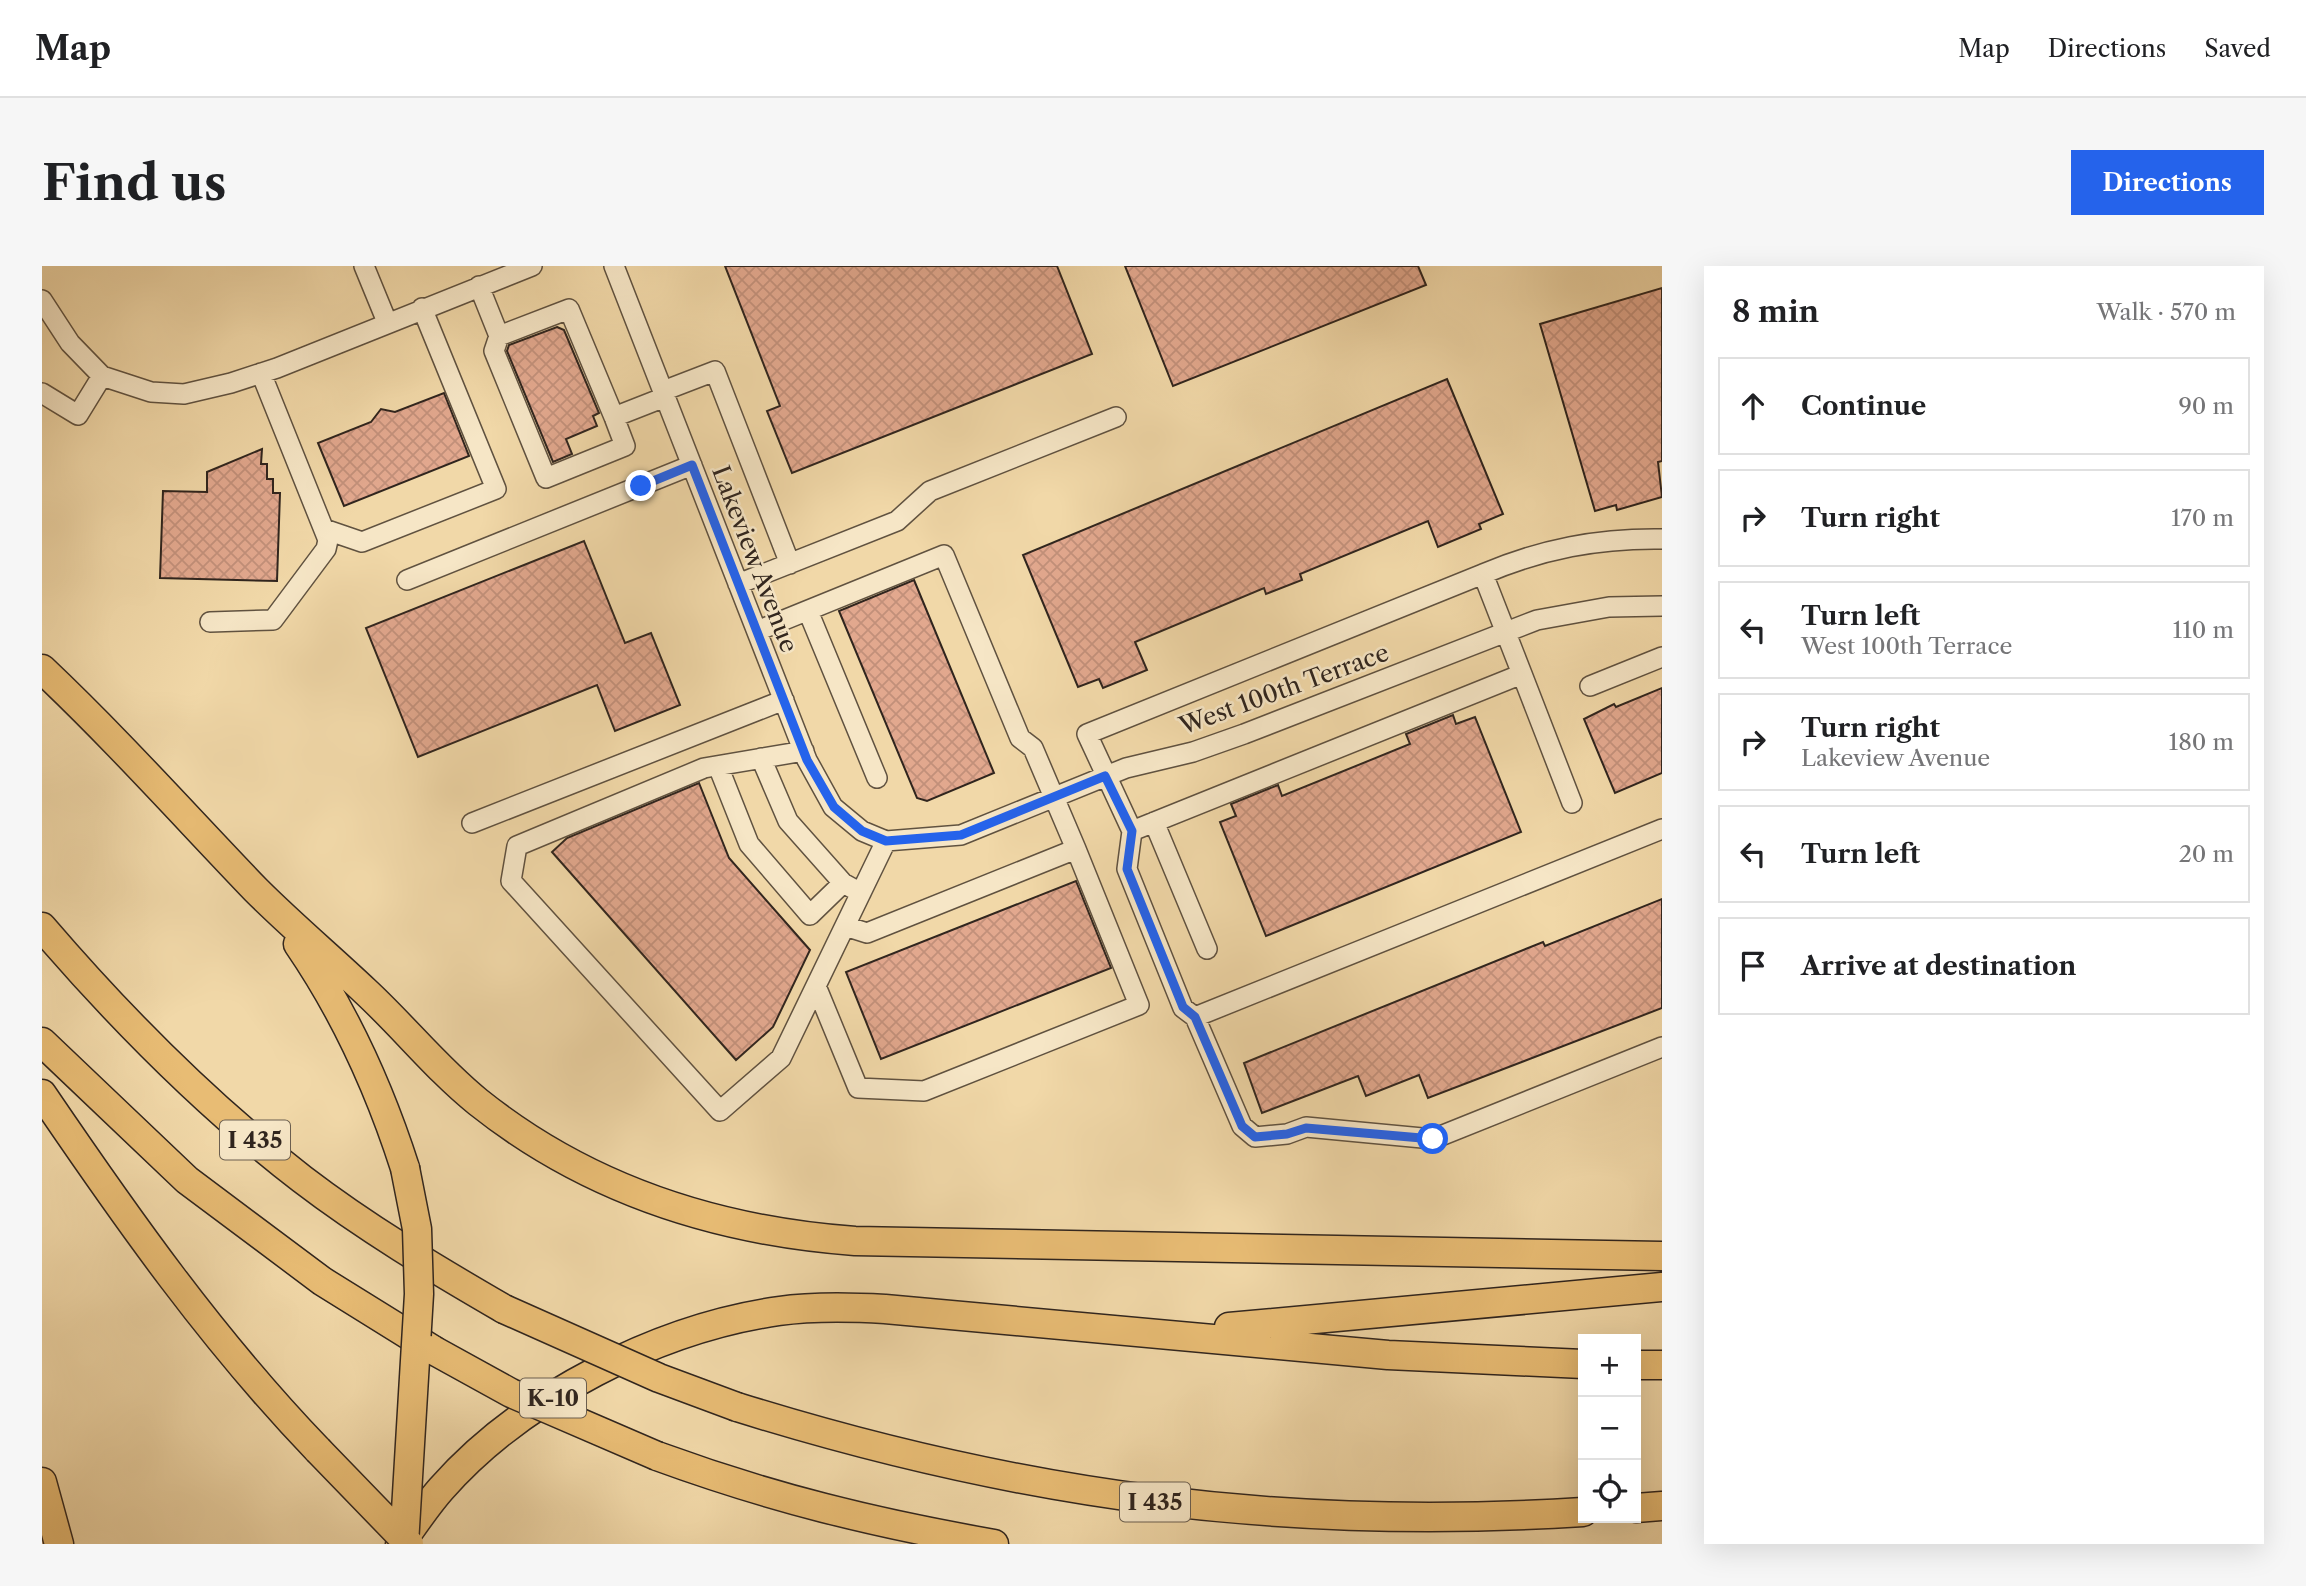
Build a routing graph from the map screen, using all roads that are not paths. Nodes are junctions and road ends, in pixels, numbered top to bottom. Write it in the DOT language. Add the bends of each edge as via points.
graph roads {
  1 [pos="365,266"];
  2 [pos="532,266"];
  3 [pos="614,266"];
  4 [pos="479,286"];
  5 [pos="42,300"];
  6 [pos="422,308"];
  7 [pos="387,321"];
  8 [pos="499,336"];
  9 [pos="261,373"];
  10 [pos="102,376"];
  11 [pos="42,393"];
  12 [pos="664,394"];
  13 [pos="614,417"];
  14 [pos="1116,417"];
  15 [pos="692,465"];
  16 [pos="324,529"];
  17 [pos="1662,539"];
  18 [pos="790,564"];
  19 [pos="1483,574"];
  20 [pos="407,580"];
  21 [pos="738,584"];
  22 [pos="1662,595"];
  23 [pos="1662,606"];
  24 [pos="808,611"];
  25 [pos="1662,618"];
  26 [pos="210,622"];
  27 [pos="757,631"];
  28 [pos="1505,631"];
  29 [pos="1662,657"];
  30 [pos="42,670"];
  31 [pos="1522,674"];
  32 [pos="1590,686"];
  33 [pos="784,700"];
  34 [pos="804,751"];
  35 [pos="761,758"];
  36 [pos="718,766"];
  37 [pos="1105,776"];
  38 [pos="877,778"];
  39 [pos="1054,796"];
  40 [pos="1572,803"];
  41 [pos="1154,822"];
  42 [pos="472,823"];
  43 [pos="1662,829"];
  44 [pos="1132,831"];
  45 [pos="886,841"];
  46 [pos="1076,849"];
  47 [pos="843,883"];
  48 [pos="258,892"];
  49 [pos="861,893"];
  50 [pos="845,926"];
  51 [pos="42,928"];
  52 [pos="1207,949"];
  53 [pos="816,986"];
  54 [pos="1195,1017"];
  55 [pos="42,1042"];
  56 [pos="1662,1047"];
  57 [pos="42,1094"];
  58 [pos="1662,1256"];
  59 [pos="1662,1287"];
  60 [pos="1163,1332"];
  61 [pos="1578,1364"];
  62 [pos="1641,1365"];
  63 [pos="1662,1365"];
  64 [pos="42,1482"];
  65 [pos="1662,1506"];
  66 [pos="1641,1508"];
  67 [pos="1578,1512"];
  68 [pos="59,1544"];
  69 [pos="404,1544"];
  70 [pos="994,1544"];
  1 -- 7 [label="street"];
  2 -- 4 [label="street"];
  3 -- 12 [label="street, Lakeview Avenue"];
  4 -- 6 [label="street"];
  4 -- 8 [label="street"];
  5 -- 10 [label="street" via="70,343"];
  6 -- 7 [label="street"];
  6 -- 16 [label="street" via="496,489 362,542"];
  7 -- 9 [label="street"];
  8 -- 13 [label="street" via="569,309"];
  8 -- 13 [label="street" via="494,351 547,478 625,446"];
  9 -- 10 [label="street" via="184,394 123,385"];
  9 -- 16 [label="street"];
  10 -- 11 [label="street" via="78,415"];
  12 -- 13 [label="street"];
  12 -- 15 [label="street, Lakeview Avenue"];
  12 -- 18 [label="street" via="715,371"];
  14 -- 18 [label="street" via="930,491 897,521"];
  15 -- 20 [label="street"];
  15 -- 21 [label="street, Lakeview Avenue"];
  16 -- 26 [label="street" via="326,549 273,620"];
  17 -- 19 [label="street" via="1556,548"];
  18 -- 21 [label="street"];
  19 -- 28 [label="street"];
  19 -- 37 [label="street" via="1087,734"];
  21 -- 27 [label="street, Lakeview Avenue"];
  22 -- 23 [label="street"];
  23 -- 25 [label="street"];
  23 -- 28 [label="street, West 100th Terrace" via="1576,611"];
  24 -- 27 [label="street"];
  24 -- 38 [label="street"];
  24 -- 39 [label="street" via="944,555 1020,738 1033,747"];
  27 -- 33 [label="street, Lakeview Avenue"];
  28 -- 31 [label="street"];
  28 -- 37 [label="street, West 100th Terrace" via="1244,734"];
  29 -- 32 [label="street"];
  30 -- 48 [label="highway"];
  31 -- 40 [label="street"];
  31 -- 41 [label="street"];
  33 -- 34 [label="street, Lakeview Avenue"];
  33 -- 42 [label="street"];
  34 -- 35 [label="street"];
  34 -- 45 [label="street, Lakeview Avenue" via="834,807 862,831"];
  35 -- 36 [label="street"];
  35 -- 47 [label="street" via="788,821"];
  36 -- 47 [label="street" via="749,844 810,915"];
  36 -- 53 [label="street" via="517,846 511,881 720,1111 781,1058"];
  37 -- 39 [label="street, West 100th Terrace"];
  37 -- 44 [label="street"];
  39 -- 45 [label="street, West 100th Terrace" via="961,835"];
  39 -- 46 [label="street"];
  41 -- 44 [label="street"];
  41 -- 52 [label="street"];
  43 -- 54 [label="street"];
  44 -- 54 [label="street" via="1127,869 1183,1007"];
  45 -- 49 [label="street"];
  46 -- 50 [label="street" via="867,933"];
  46 -- 53 [label="street" via="1139,1005 924,1091 858,1088"];
  47 -- 49 [label="street"];
  48 -- 58 [label="highway" via="368,993 452,1079 509,1125 613,1183 724,1222 792,1236 855,1241"];
  48 -- 69 [label="highway, bridge" via="335,1001 370,1069 405,1168 417,1229 419,1294"];
  49 -- 50 [label="street"];
  50 -- 53 [label="street"];
  51 -- 67 [label="highway, I 435, bridge" via="147,1043 303,1180 372,1229 504,1309 659,1378 737,1407 897,1454 1166,1503 1355,1517"];
  54 -- 56 [label="street" via="1242,1126 1255,1137 1306,1128 1433,1139"];
  55 -- 70 [label="highway, I 435, bridge" via="187,1180 322,1281 511,1392 738,1486 818,1509"];
  57 -- 69 [label="highway, bridge" via="203,1320"];
  59 -- 60 [label="highway"];
  60 -- 61 [label="highway" via="1388,1355"];
  60 -- 69 [label="highway, K-10" via="839,1307 780,1311 712,1326 597,1371 508,1429 442,1489"];
  62 -- 63 [label="highway"];
  64 -- 68 [label="highway"];
  65 -- 66 [label="highway"];
}
